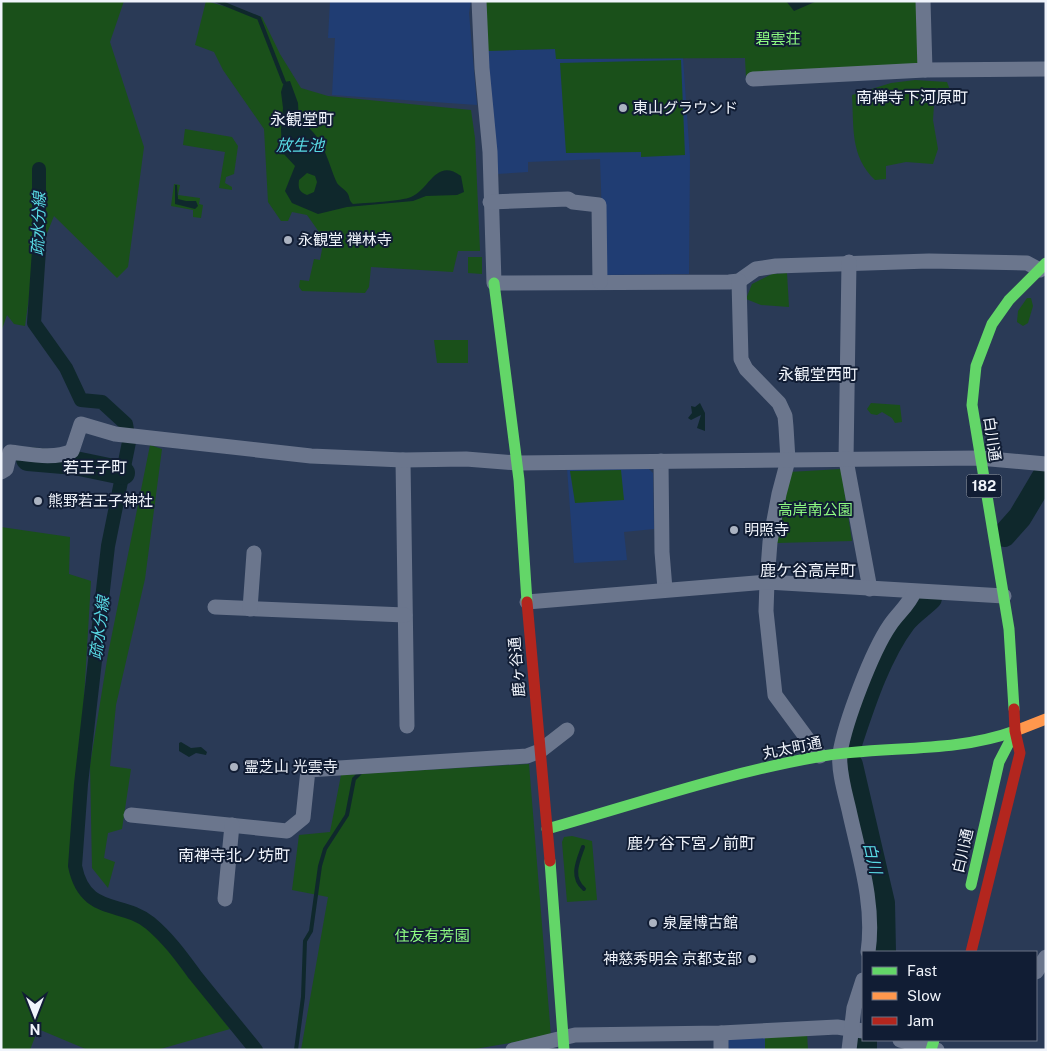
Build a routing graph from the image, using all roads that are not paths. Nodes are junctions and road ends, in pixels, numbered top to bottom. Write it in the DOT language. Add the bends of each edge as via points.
graph roads {
  1 [pos="479,1"];
  2 [pos="923,1"];
  3 [pos="1046,69"];
  4 [pos="925,70"];
  5 [pos="754,78"];
  6 [pos="490,202"];
  7 [pos="849,262"];
  8 [pos="1043,267"];
  9 [pos="739,281"];
  10 [pos="600,282"];
  11 [pos="494,283"];
  12 [pos="979,458"];
  13 [pos="403,460"];
  14 [pos="788,460"];
  15 [pos="846,460"];
  16 [pos="661,461"];
  17 [pos="517,463"];
  18 [pos="1046,464"];
  19 [pos="1,472"];
  20 [pos="254,553"];
  21 [pos="767,582"];
  22 [pos="665,589"];
  23 [pos="870,589"];
  24 [pos="914,592"];
  25 [pos="1004,596"];
  26 [pos="527,602"];
  27 [pos="215,607"];
  28 [pos="250,608"];
  29 [pos="405,615"];
  30 [pos="1046,719"];
  31 [pos="407,726"];
  32 [pos="567,730"];
  33 [pos="1015,731"];
  34 [pos="540,751"];
  35 [pos="840,755"];
  36 [pos="820,756"];
  37 [pos="131,815"];
  38 [pos="232,825"];
  39 [pos="547,829"];
  40 [pos="968,895"];
  41 [pos="225,900"];
  42 [pos="868,951"];
  43 [pos="971,951"];
  44 [pos="1046,957"];
  45 [pos="1037,970"];
  46 [pos="862,983"];
  47 [pos="857,1030"];
  48 [pos="721,1033"];
  49 [pos="905,1041"];
  50 [pos="564,1043"];
  51 [pos="938,1047"];
  52 [pos="513,1050"];
  53 [pos="722,1050"];
  54 [pos="849,1050"];
  1 -- 6 [label="street" via="490,152"];
  2 -- 4 [label="street"];
  3 -- 4 [label="street"];
  4 -- 5 [label="street"];
  6 -- 10 [label="street" via="568,199 598,205"];
  6 -- 11 [label="street"];
  7 -- 8 [label="street" via="929,260 1027,263"];
  7 -- 9 [label="street" via="756,269"];
  7 -- 15 [label="street"];
  8 -- 12 [label="street, 白川通 / 182" via="1010,300 992,324 976,366 972,405"];
  9 -- 10 [label="street"];
  9 -- 14 [label="street" via="740,359 779,403 785,416"];
  10 -- 11 [label="street"];
  11 -- 17 [label="street, 鹿ヶ谷通"];
  12 -- 15 [label="street"];
  12 -- 18 [label="street"];
  12 -- 25 [label="street, 白川通 / 182"];
  13 -- 17 [label="street" via="466,459"];
  13 -- 19 [label="street" via="311,456 129,435 81,424 72,451 49,456 10,452 6,469"];
  13 -- 29 [label="street"];
  14 -- 15 [label="street"];
  14 -- 16 [label="street"];
  14 -- 21 [label="street" via="778,494"];
  15 -- 23 [label="street"];
  16 -- 17 [label="street"];
  16 -- 22 [label="street"];
  17 -- 26 [label="street, 鹿ヶ谷通"];
  20 -- 28 [label="street"];
  21 -- 22 [label="street"];
  21 -- 23 [label="street"];
  21 -- 36 [label="street" via="766,611 775,695"];
  22 -- 26 [label="street"];
  23 -- 24 [label="street"];
  24 -- 25 [label="street"];
  24 -- 35 [label="street" via="879,645 848,724"];
  25 -- 33 [label="street, 白川通 / 182"];
  26 -- 34 [label="street, 鹿ヶ谷通"];
  27 -- 28 [label="street"];
  28 -- 29 [label="street"];
  29 -- 31 [label="street"];
  30 -- 33 [label="street, 丸太町通"];
  32 -- 34 [label="street"];
  33 -- 35 [label="street, 丸太町通" via="988,741"];
  33 -- 40 [label="street, 白川通" via="999,762"];
  33 -- 43 [label="street, 白川通 / 182" via="1020,753"];
  34 -- 38 [label="street" via="527,756 308,770 303,818 287,831"];
  34 -- 39 [label="street, 鹿ヶ谷通"];
  35 -- 36 [label="street, 丸太町通"];
  35 -- 42 [label="street" via="844,789 868,896 871,933"];
  36 -- 39 [label="street, 丸太町通" via="778,764"];
  37 -- 38 [label="street"];
  38 -- 41 [label="street"];
  39 -- 50 [label="street, 鹿ヶ谷通"];
  44 -- 45 [label="street"];
  46 -- 47 [label="street" via="854,1008"];
  47 -- 48 [label="street" via="837,1027"];
  47 -- 54 [label="street"];
  48 -- 50 [label="street"];
  48 -- 53 [label="street"];
  49 -- 51 [label="street"];
  50 -- 52 [label="street"];
}
